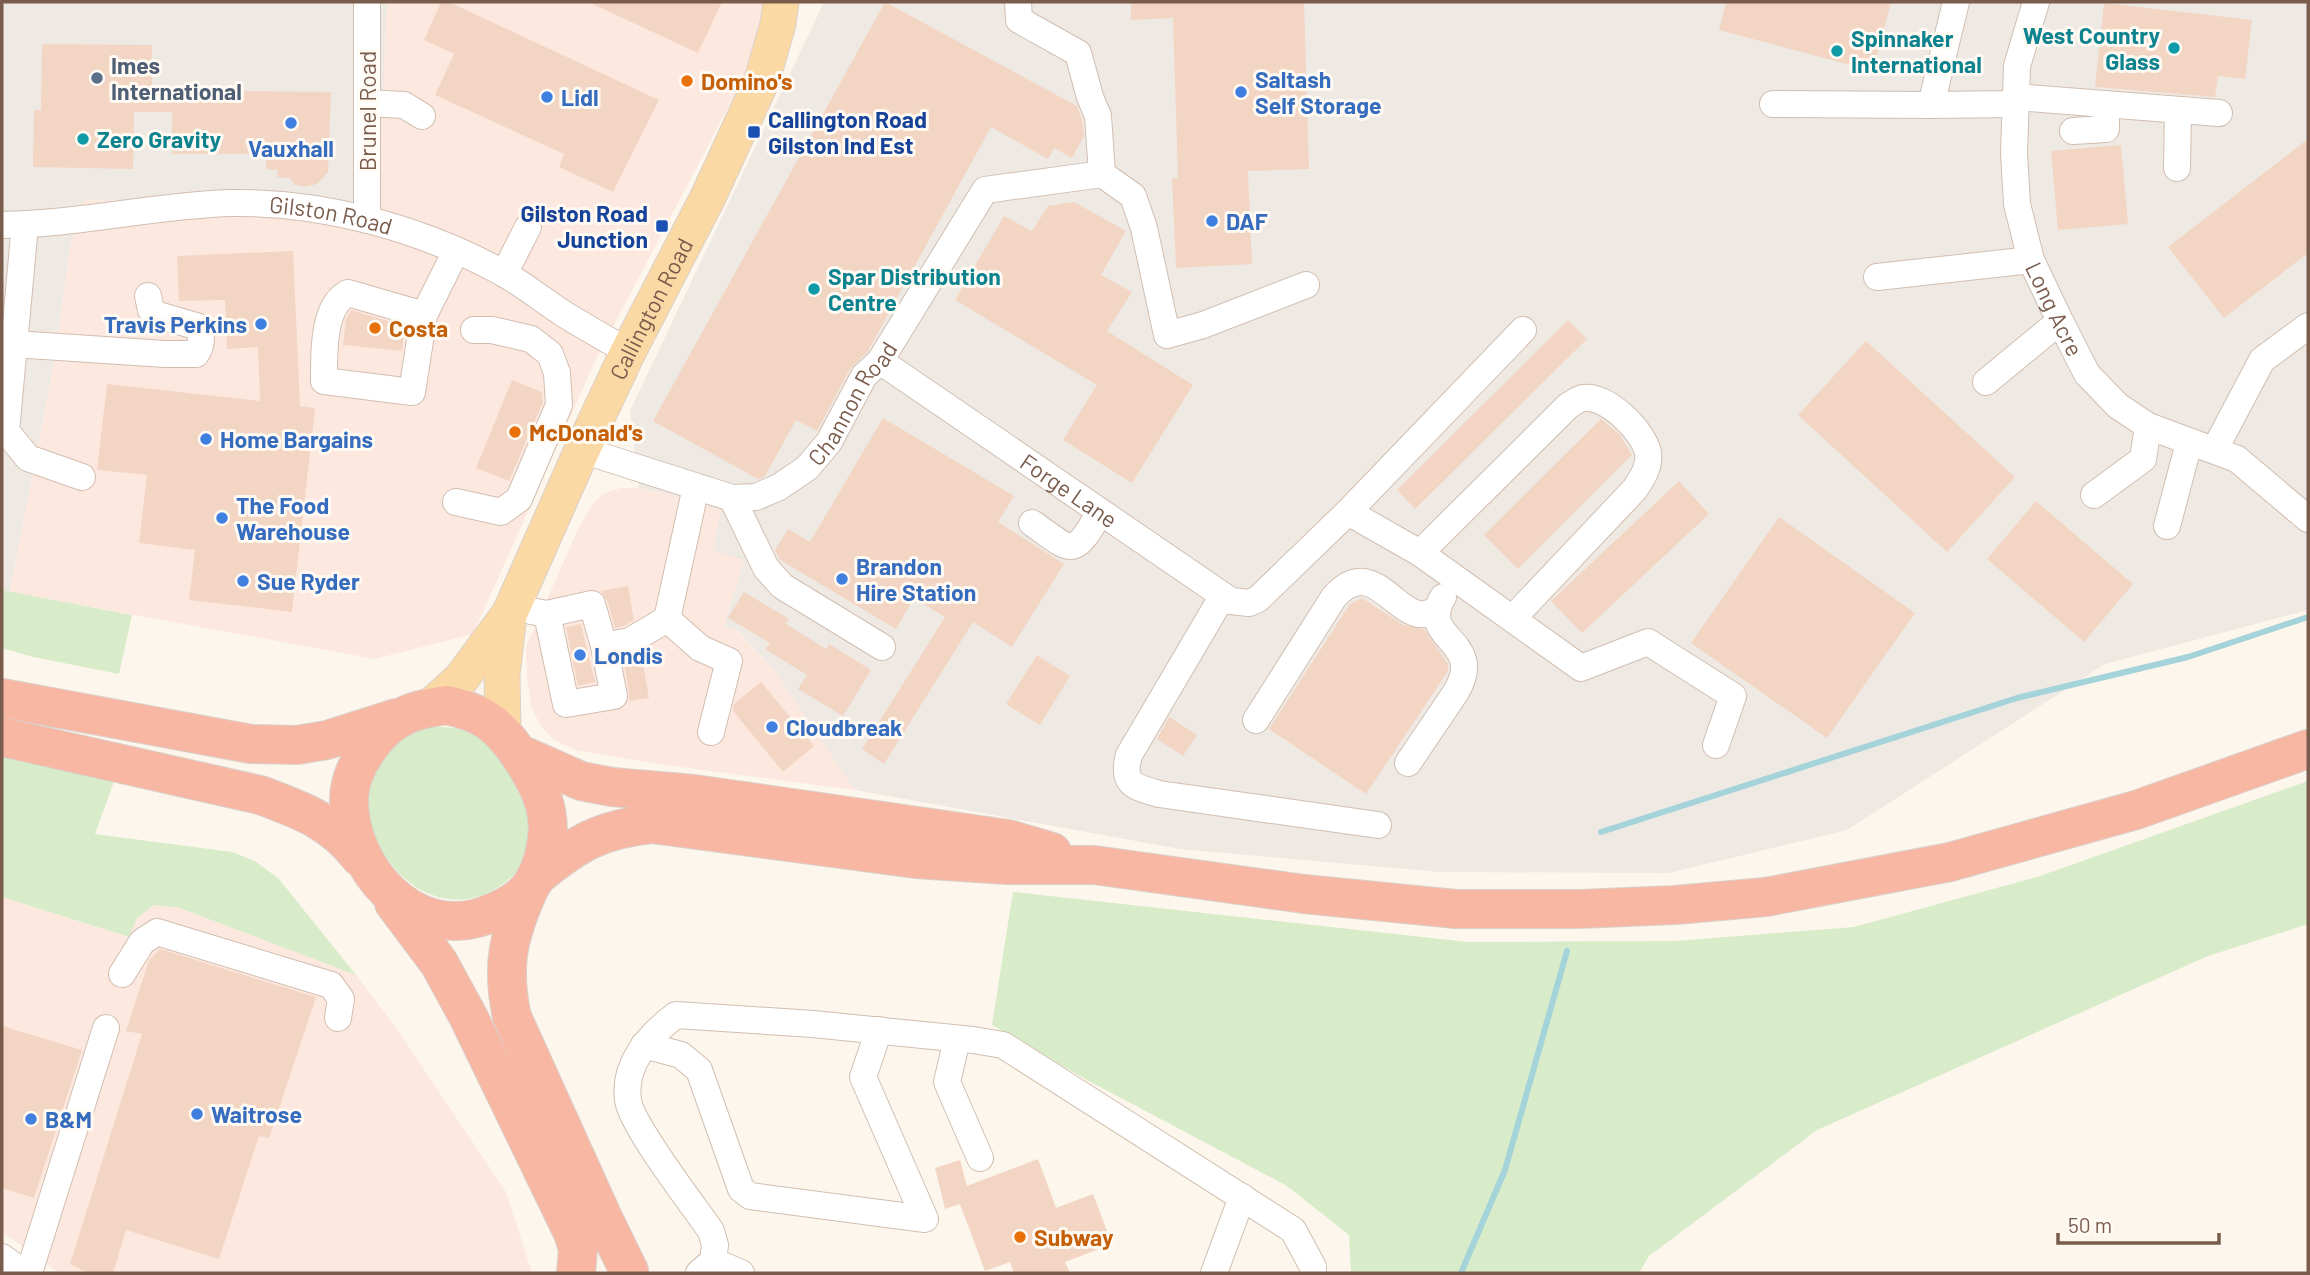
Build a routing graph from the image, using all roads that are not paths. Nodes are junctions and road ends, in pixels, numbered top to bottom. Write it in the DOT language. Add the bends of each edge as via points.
graph roads {
  1 [pos="367,2"];
  2 [pos="782,2"];
  3 [pos="1018,2"];
  4 [pos="1956,2"];
  5 [pos="2036,2"];
  6 [pos="2016,100"];
  7 [pos="367,103"];
  8 [pos="1773,104"];
  9 [pos="2106,104"];
  10 [pos="1931,105"];
  11 [pos="2178,110"];
  12 [pos="2219,113"];
  13 [pos="422,116"];
  14 [pos="2073,131"];
  15 [pos="2178,168"];
  16 [pos="1102,174"];
  17 [pos="367,220"];
  18 [pos="13,225"];
  19 [pos="528,227"];
  20 [pos="456,251"];
  21 [pos="2031,260"];
  22 [pos="504,274"];
  23 [pos="1877,277"];
  24 [pos="1306,285"];
  25 [pos="148,296"];
  26 [pos="424,315"];
  27 [pos="2060,321"];
  28 [pos="2308,326"];
  29 [pos="474,330"];
  30 [pos="1523,330"];
  31 [pos="14,344"];
  32 [pos="628,352"];
  33 [pos="880,361"];
  34 [pos="1986,383"];
  35 [pos="2148,426"];
  36 [pos="2202,446"];
  37 [pos="582,450"];
  38 [pos="82,477"];
  39 [pos="696,487"];
  40 [pos="2094,495"];
  41 [pos="732,498"];
  42 [pos="456,502"];
  43 [pos="2302,503"];
  44 [pos="1100,512"];
  45 [pos="1348,512"];
  46 [pos="1032,523"];
  47 [pos="2167,526"];
  48 [pos="1420,553"];
  49 [pos="1457,579"];
  50 [pos="1222,597"];
  51 [pos="1437,609"];
  52 [pos="510,611"];
  53 [pos="547,614"];
  54 [pos="1513,618"];
  55 [pos="667,619"];
  56 [pos="604,646"];
  57 [pos="882,647"];
  58 [pos="2,698"];
  59 [pos="417,711"];
  60 [pos="1256,720"];
  61 [pos="711,732"];
  62 [pos="2,737"];
  63 [pos="511,744"];
  64 [pos="1716,746"];
  65 [pos="2308,749"];
  66 [pos="1408,763"];
  67 [pos="1378,825"];
  68 [pos="1094,865"];
  69 [pos="378,880"];
  70 [pos="533,883"];
  71 [pos="122,974"];
  72 [pos="338,1018"];
  73 [pos="106,1028"];
  74 [pos="879,1030"];
  75 [pos="957,1039"];
  76 [pos="644,1045"];
  77 [pos="980,1158"];
  78 [pos="1242,1197"];
  79 [pos="2,1257"];
  80 [pos="706,1267"];
  81 [pos="631,1272"];
  82 [pos="27,1273"];
  83 [pos="576,1273"];
  84 [pos="589,1273"];
  85 [pos="741,1273"];
  86 [pos="1214,1273"];
  87 [pos="1312,1273"];
  1 -- 7 [label="street, Brunel Road"];
  2 -- 32 [label="main road, Callington Road" via="762,80"];
  3 -- 16 [label="street" via="1019,20 1078,53 1098,116"];
  4 -- 10 [label="street"];
  5 -- 6 [label="street, Long Acre" via="2017,66"];
  6 -- 9 [label="street"];
  6 -- 10 [label="street"];
  6 -- 21 [label="street, Long Acre" via="2017,204"];
  7 -- 13 [label="street" via="404,105"];
  7 -- 17 [label="street, Brunel Road"];
  8 -- 10 [label="street"];
  9 -- 11 [label="street"];
  9 -- 14 [label="street" via="2106,129"];
  11 -- 12 [label="street"];
  11 -- 15 [label="street"];
  16 -- 24 [label="street" via="1133,196 1167,335"];
  16 -- 33 [label="street, Channon Road" via="985,190"];
  17 -- 18 [label="street, Gilston Road" via="290,205 230,203"];
  17 -- 20 [label="street, Gilston Road"];
  18 -- 31 [label="street"];
  19 -- 22 [label="street"];
  20 -- 22 [label="street, Gilston Road"];
  20 -- 26 [label="street"];
  21 -- 23 [label="street"];
  21 -- 27 [label="street, Long Acre"];
  22 -- 32 [label="street, Gilston Road"];
  25 -- 31 [label="street" via="151,310 158,315 199,327 202,337 195,354"];
  26 -- 26 [label="street" via="348,293 340,297 324,343 324,381 412,392"];
  27 -- 34 [label="street"];
  27 -- 35 [label="street, Long Acre" via="2087,374 2118,406"];
  28 -- 36 [label="street" via="2262,360"];
  29 -- 42 [label="street" via="531,339 550,354 557,373 559,405 519,499 501,512"];
  30 -- 45 [label="street"];
  31 -- 38 [label="street" via="6,431 28,458"];
  32 -- 37 [label="main road, Callington Road"];
  33 -- 41 [label="street, Channon Road" via="864,376 829,442 807,468 756,497"];
  33 -- 44 [label="street, Forge Lane"];
  35 -- 36 [label="street, Long Acre"];
  35 -- 40 [label="street" via="2143,459"];
  36 -- 43 [label="street, Long Acre" via="2237,459"];
  36 -- 47 [label="street"];
  37 -- 39 [label="street, Channon Road"];
  37 -- 52 [label="main road, Callington Road"];
  39 -- 41 [label="street, Channon Road"];
  39 -- 55 [label="street"];
  41 -- 57 [label="street" via="766,568 782,586"];
  44 -- 46 [label="street" via="1074,547"];
  44 -- 50 [label="street, Forge Lane"];
  45 -- 48 [label="street"];
  45 -- 50 [label="street, Forge Lane" via="1263,595 1250,603"];
  48 -- 49 [label="street"];
  48 -- 54 [label="street" via="1568,406 1583,398 1603,401 1638,431 1648,463 1645,474"];
  49 -- 51 [label="street"];
  49 -- 54 [label="street"];
  50 -- 67 [label="street" via="1129,755 1128,779 1159,794"];
  51 -- 60 [label="street" via="1422,614 1373,584 1349,583 1334,597"];
  51 -- 66 [label="street" via="1441,630 1463,655 1463,681"];
  52 -- 53 [label="street"];
  52 -- 59 [label="main road, Callington Road" via="461,679"];
  52 -- 63 [label="main road, Callington Road" via="502,675"];
  53 -- 56 [label="street" via="592,604"];
  53 -- 56 [label="street" via="566,705 614,696"];
  54 -- 64 [label="street" via="1581,668 1648,642 1670,655 1733,696"];
  55 -- 56 [label="street" via="630,641"];
  55 -- 61 [label="street" via="699,648 729,661"];
  58 -- 59 [label="highway" via="251,744 327,740"];
  59 -- 63 [label="highway" via="447,705 472,712"];
  59 -- 69 [label="highway" via="374,741 354,776 349,796 356,841"];
  62 -- 69 [label="highway" via="260,795 301,810 350,843"];
  63 -- 68 [label="highway" via="581,782 1008,839"];
  63 -- 70 [label="highway" via="548,817"];
  65 -- 68 [label="highway" via="2136,810 1950,862 1766,897 1579,909 1456,909"];
  68 -- 70 [label="highway" via="916,859 652,824 629,826 582,842"];
  69 -- 70 [label="highway" via="403,906 422,915 462,921 496,911"];
  69 -- 83 [label="highway" via="439,963 469,1018 573,1233 578,1249"];
  70 -- 81 [label="highway" via="517,916 507,955 512,1017"];
  71 -- 72 [label="street" via="142,942 158,932 331,985 341,999"];
  73 -- 82 [label="street"];
  74 -- 75 [label="street"];
  74 -- 76 [label="street" via="676,1016"];
  74 -- 76 [label="street" via="863,1077 925,1219 750,1196 741,1189 699,1070 681,1055"];
  75 -- 77 [label="street" via="947,1082"];
  75 -- 78 [label="street" via="1003,1045"];
  76 -- 80 [label="street" via="628,1078 628,1102 640,1128 711,1231 715,1245"];
  78 -- 86 [label="street"];
  78 -- 87 [label="street" via="1293,1230"];
  79 -- 82 [label="street"];
  80 -- 85 [label="street"];
  81 -- 84 [label="highway" via="614,1268"];
}
